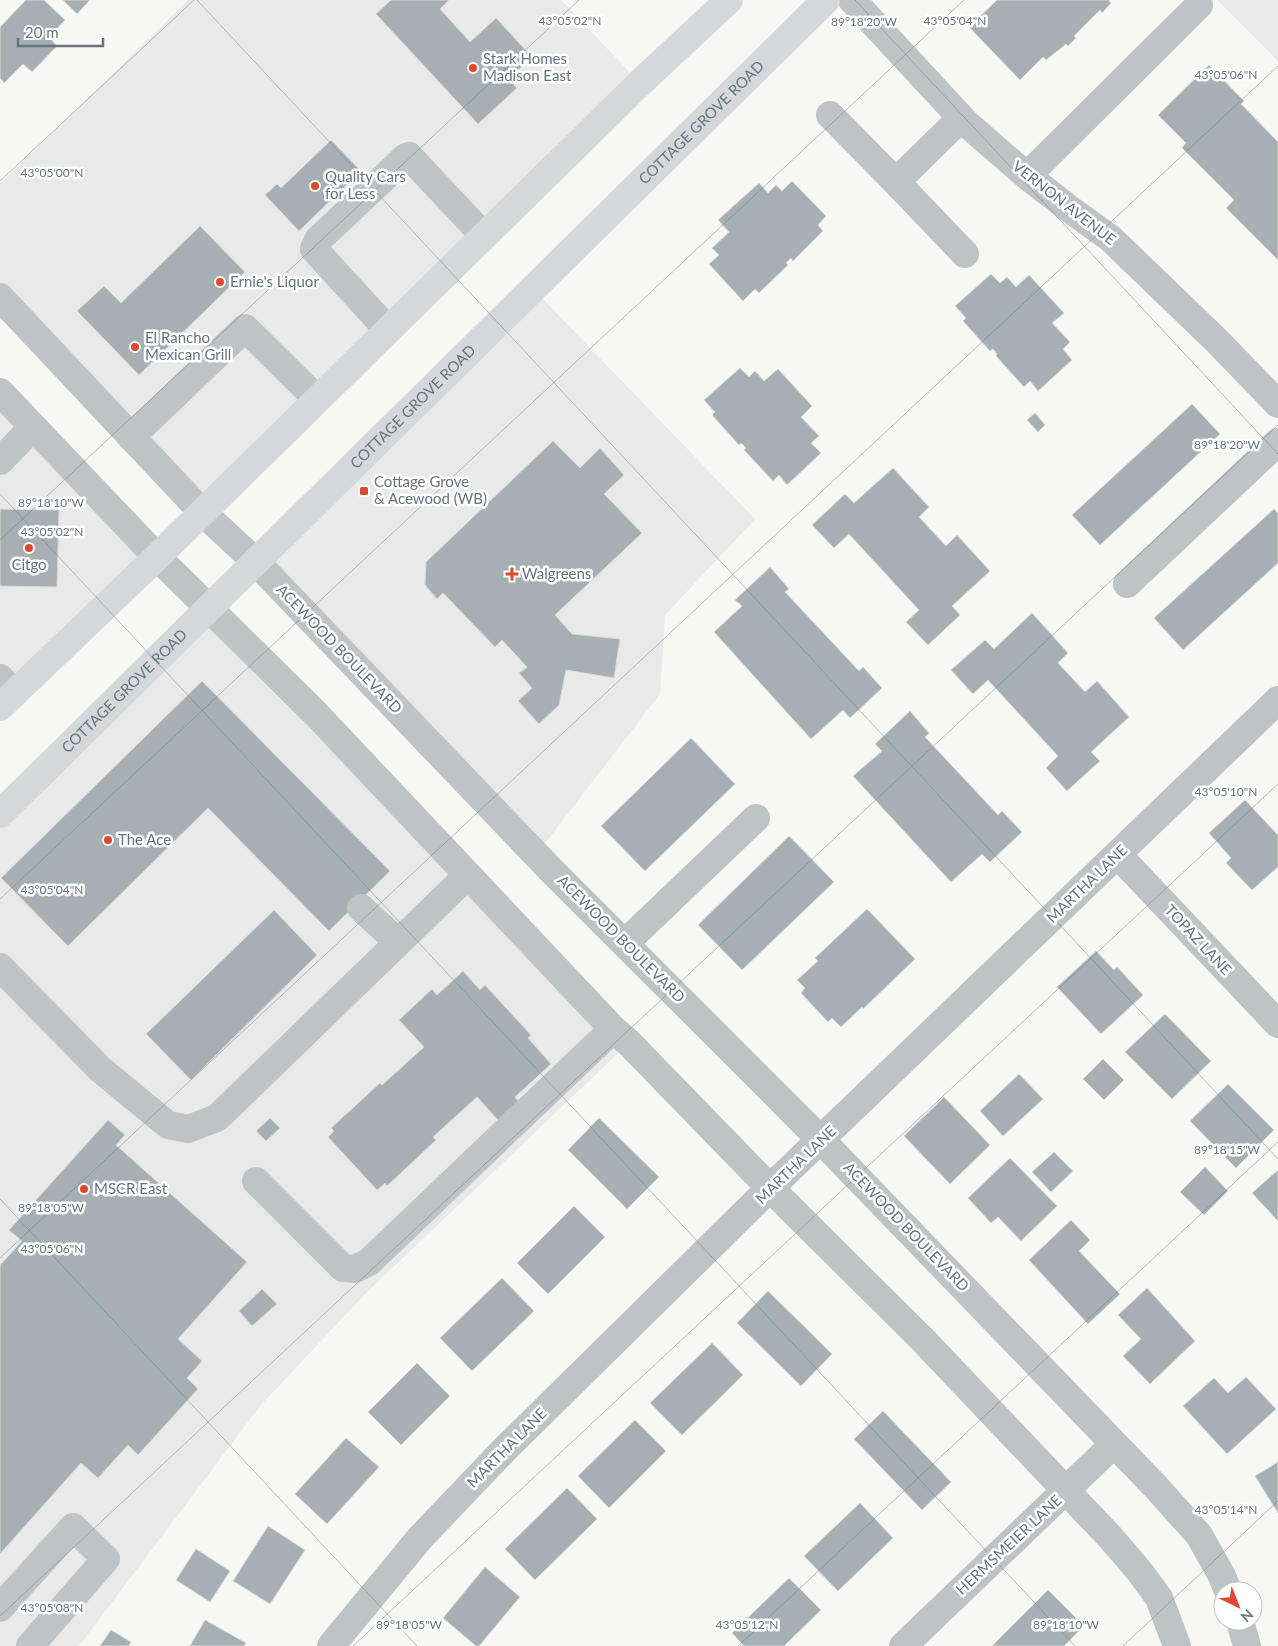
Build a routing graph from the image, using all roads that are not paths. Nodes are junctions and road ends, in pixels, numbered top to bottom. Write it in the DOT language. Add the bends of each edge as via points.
graph roads {
  1 [pos="728,0"];
  2 [pos="826,0"];
  3 [pos="852,0"];
  4 [pos="1199,5"];
  5 [pos="830,115"];
  6 [pos="961,118"];
  7 [pos="1027,176"];
  8 [pos="896,182"];
  9 [pos="484,236"];
  10 [pos="965,254"];
  11 [pos="0,297"];
  12 [pos="388,330"];
  13 [pos="0,392"];
  14 [pos="317,399"];
  15 [pos="1278,404"];
  16 [pos="33,426"];
  17 [pos="131,437"];
  18 [pos="1278,442"];
  19 [pos="0,461"];
  20 [pos="202,512"];
  21 [pos="156,557"];
  22 [pos="256,562"];
  23 [pos="1127,584"];
  24 [pos="208,609"];
  25 [pos="5,693"];
  26 [pos="1278,700"];
  27 [pos="0,814"];
  28 [pos="756,818"];
  29 [pos="1118,855"];
  30 [pos="468,875"];
  31 [pos="361,908"];
  32 [pos="398,942"];
  33 [pos="624,943"];
  34 [pos="0,967"];
  35 [pos="1278,1024"];
  36 [pos="613,1029"];
  37 [pos="821,1140"];
  38 [pos="256,1180"];
  39 [pos="770,1188"];
  40 [pos="1114,1444"];
  41 [pos="1066,1491"];
  42 [pos="1224,1581"];
  43 [pos="0,1608"];
  44 [pos="1242,1631"];
  45 [pos="30,1646"];
  46 [pos="331,1646"];
  47 [pos="903,1646"];
  48 [pos="1177,1646"];
  49 [pos="1246,1646"];
  1 -- 9 [label="main road"];
  2 -- 22 [label="main road, COTTAGE GROVE ROAD"];
  3 -- 6 [label="street, VERNON AVENUE"];
  4 -- 7 [label="street"];
  5 -- 8 [label="street"];
  6 -- 7 [label="street, VERNON AVENUE"];
  6 -- 8 [label="street"];
  7 -- 15 [label="street, VERNON AVENUE" via="1110,238"];
  8 -- 10 [label="street"];
  9 -- 12 [label="main road"];
  9 -- 12 [label="street" via="409,156 318,240 314,249"];
  11 -- 17 [label="street, ACEWOOD BOULEVARD"];
  12 -- 14 [label="main road"];
  13 -- 16 [label="street"];
  14 -- 17 [label="street" via="245,328"];
  14 -- 20 [label="main road"];
  16 -- 19 [label="street"];
  16 -- 21 [label="street"];
  17 -- 20 [label="street, ACEWOOD BOULEVARD"];
  18 -- 23 [label="street"];
  20 -- 21 [label="main road"];
  20 -- 22 [label="street, ACEWOOD BOULEVARD"];
  21 -- 24 [label="street"];
  21 -- 25 [label="main road"];
  22 -- 24 [label="main road, COTTAGE GROVE ROAD"];
  22 -- 33 [label="street, ACEWOOD BOULEVARD"];
  24 -- 27 [label="main road, COTTAGE GROVE ROAD"];
  24 -- 30 [label="street" via="317,715"];
  26 -- 29 [label="street, MARTHA LANE"];
  28 -- 33 [label="street"];
  29 -- 35 [label="street, TOPAZ LANE"];
  29 -- 37 [label="street, MARTHA LANE"];
  30 -- 32 [label="street"];
  30 -- 36 [label="street"];
  31 -- 32 [label="street"];
  32 -- 34 [label="street" via="217,1118 188,1129 168,1126 100,1069"];
  33 -- 37 [label="street, ACEWOOD BOULEVARD"];
  36 -- 38 [label="street" via="369,1262 355,1268 343,1268"];
  36 -- 39 [label="street"];
  37 -- 39 [label="street, MARTHA LANE"];
  37 -- 40 [label="street, ACEWOOD BOULEVARD"];
  39 -- 41 [label="street" via="924,1341"];
  39 -- 46 [label="street, MARTHA LANE" via="499,1455 420,1538"];
  40 -- 41 [label="street, HERMSMEIER LANE"];
  40 -- 42 [label="street, ACEWOOD BOULEVARD" via="1199,1534"];
  41 -- 47 [label="street, HERMSMEIER LANE"];
  41 -- 48 [label="street" via="1110,1537 1159,1598"];
  43 -- 45 [label="street" via="73,1527 106,1559"];
  44 -- 49 [label="street"];
}
